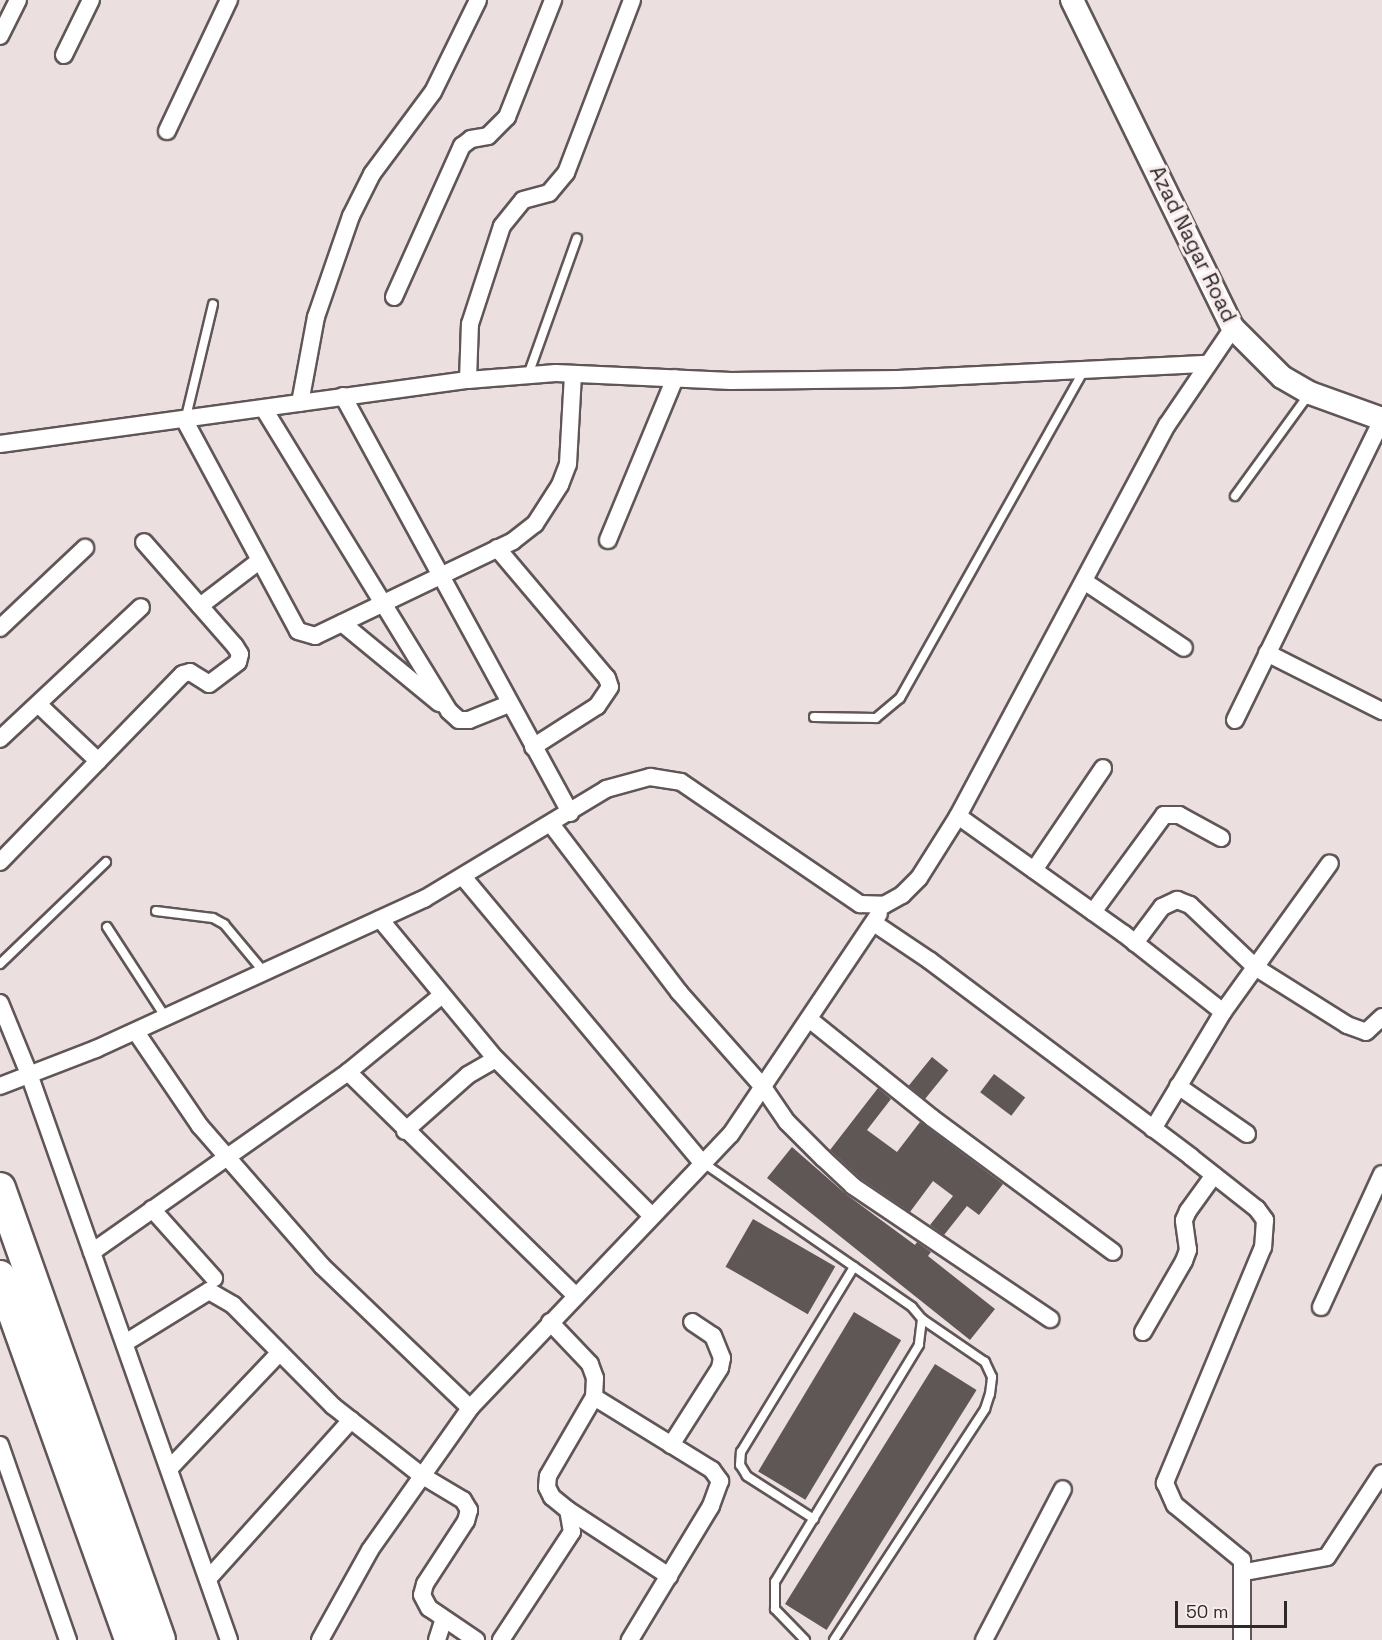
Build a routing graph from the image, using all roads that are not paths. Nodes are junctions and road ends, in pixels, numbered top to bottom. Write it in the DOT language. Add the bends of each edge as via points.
graph roads {
  1 [pos="18,0"];
  2 [pos="91,0"];
  3 [pos="229,0"];
  4 [pos="478,0"];
  5 [pos="553,0"];
  6 [pos="632,0"];
  7 [pos="1072,0"];
  8 [pos="0,36"];
  9 [pos="64,55"];
  10 [pos="167,131"];
  11 [pos="578,238"];
  12 [pos="394,297"];
  13 [pos="213,304"];
  14 [pos="1233,328"];
  15 [pos="1208,364"];
  16 [pos="1085,370"];
  17 [pos="573,374"];
  18 [pos="528,375"];
  19 [pos="675,378"];
  20 [pos="468,380"];
  21 [pos="1310,393"];
  22 [pos="343,396"];
  23 [pos="300,403"];
  24 [pos="264,409"];
  25 [pos="1382,420"];
  26 [pos="185,421"];
  27 [pos="0,444"];
  28 [pos="1235,496"];
  29 [pos="608,540"];
  30 [pos="144,542"];
  31 [pos="85,548"];
  32 [pos="497,548"];
  33 [pos="259,561"];
  34 [pos="439,574"];
  35 [pos="1084,581"];
  36 [pos="382,602"];
  37 [pos="200,606"];
  38 [pos="141,607"];
  39 [pos="342,623"];
  40 [pos="0,628"];
  41 [pos="1184,648"];
  42 [pos="1267,653"];
  43 [pos="38,704"];
  44 [pos="509,704"];
  45 [pos="449,711"];
  46 [pos="1382,711"];
  47 [pos="813,717"];
  48 [pos="1234,720"];
  49 [pos="0,739"];
  50 [pos="533,747"];
  51 [pos="98,761"];
  52 [pos="1103,768"];
  53 [pos="570,813"];
  54 [pos="958,816"];
  55 [pos="551,825"];
  56 [pos="1221,838"];
  57 [pos="0,862"];
  58 [pos="106,862"];
  59 [pos="1329,863"];
  60 [pos="1034,870"];
  61 [pos="464,878"];
  62 [pos="884,905"];
  63 [pos="156,911"];
  64 [pos="1093,912"];
  65 [pos="380,919"];
  66 [pos="873,923"];
  67 [pos="107,927"];
  68 [pos="1135,943"];
  69 [pos="0,964"];
  70 [pos="1255,967"];
  71 [pos="264,972"];
  72 [pos="441,996"];
  73 [pos="0,1003"];
  74 [pos="1223,1012"];
  75 [pos="1382,1017"];
  76 [pos="166,1018"];
  77 [pos="809,1019"];
  78 [pos="136,1032"];
  79 [pos="496,1059"];
  80 [pos="348,1072"];
  81 [pos="29,1074"];
  82 [pos="0,1086"];
  83 [pos="1178,1086"];
  84 [pos="763,1087"];
  85 [pos="1153,1129"];
  86 [pos="405,1131"];
  87 [pos="1247,1134"];
  88 [pos="228,1155"];
  89 [pos="701,1161"];
  90 [pos="1382,1174"];
  91 [pos="1214,1175"];
  92 [pos="0,1188"];
  93 [pos="152,1209"];
  94 [pos="651,1215"];
  95 [pos="92,1252"];
  96 [pos="1113,1252"];
  97 [pos="854,1267"];
  98 [pos="0,1276"];
  99 [pos="214,1278"];
  100 [pos="575,1295"];
  101 [pos="1321,1307"];
  102 [pos="922,1318"];
  103 [pos="1050,1319"];
  104 [pos="550,1322"];
  105 [pos="692,1322"];
  106 [pos="1143,1332"];
  107 [pos="125,1343"];
  108 [pos="279,1353"];
  109 [pos="594,1397"];
  110 [pos="470,1408"];
  111 [pos="351,1420"];
  112 [pos="0,1444"];
  113 [pos="671,1445"];
  114 [pos="170,1468"];
  115 [pos="1382,1473"];
  116 [pos="421,1474"];
  117 [pos="1063,1489"];
  118 [pos="568,1510"];
  119 [pos="814,1519"];
  120 [pos="1245,1572"];
  121 [pos="669,1576"];
  122 [pos="208,1579"];
  123 [pos="444,1619"];
  124 [pos="68,1640"];
  125 [pos="130,1640"];
  126 [pos="160,1640"];
  127 [pos="229,1640"];
  128 [pos="320,1640"];
  129 [pos="437,1640"];
  130 [pos="476,1640"];
  131 [pos="501,1640"];
  132 [pos="630,1640"];
  133 [pos="805,1640"];
  134 [pos="834,1640"];
  135 [pos="984,1640"];
  136 [pos="1242,1640"];
  1 -- 8 [label="street"];
  2 -- 9 [label="street"];
  3 -- 10 [label="street"];
  4 -- 23 [label="street" via="433,92 372,174 351,216 316,317"];
  5 -- 12 [label="street" via="507,117 488,136 471,139 462,146"];
  6 -- 20 [label="street" via="563,179 549,193 523,200 502,226 470,324"];
  7 -- 14 [label="street, Azad Nagar Road"];
  11 -- 18 [label="lane"];
  13 -- 26 [label="lane"];
  14 -- 15 [label="street"];
  14 -- 21 [label="street, Azad Nagar Road" via="1282,377"];
  15 -- 16 [label="street"];
  15 -- 35 [label="street" via="1167,425"];
  16 -- 19 [label="street" via="898,379"];
  16 -- 47 [label="lane" via="900,698 876,718"];
  17 -- 18 [label="street"];
  17 -- 19 [label="street"];
  17 -- 32 [label="street" via="568,464 560,485 535,524"];
  18 -- 20 [label="street"];
  19 -- 29 [label="street"];
  20 -- 22 [label="street"];
  21 -- 25 [label="street, Azad Nagar Road"];
  21 -- 28 [label="lane"];
  22 -- 23 [label="street"];
  22 -- 34 [label="street"];
  23 -- 24 [label="street"];
  24 -- 26 [label="street"];
  24 -- 36 [label="street"];
  25 -- 42 [label="street"];
  26 -- 27 [label="street"];
  26 -- 33 [label="street"];
  30 -- 37 [label="street"];
  31 -- 40 [label="street"];
  32 -- 34 [label="street"];
  32 -- 50 [label="street" via="607,678 610,687 597,706"];
  33 -- 37 [label="street"];
  33 -- 39 [label="street" via="298,631 315,636"];
  34 -- 36 [label="street"];
  34 -- 44 [label="street"];
  35 -- 41 [label="street"];
  35 -- 54 [label="street"];
  36 -- 39 [label="street"];
  36 -- 45 [label="street"];
  37 -- 51 [label="street" via="235,646 240,654 238,662 209,684 189,672 183,674"];
  38 -- 43 [label="street"];
  39 -- 45 [label="street"];
  42 -- 46 [label="street"];
  42 -- 48 [label="street"];
  43 -- 49 [label="street"];
  43 -- 51 [label="street"];
  44 -- 45 [label="street" via="469,720 459,720"];
  44 -- 50 [label="street"];
  50 -- 53 [label="street"];
  51 -- 57 [label="street"];
  52 -- 60 [label="street"];
  53 -- 55 [label="street"];
  53 -- 62 [label="street" via="606,789 650,777 681,782 860,904"];
  54 -- 60 [label="street"];
  54 -- 62 [label="street" via="919,878"];
  55 -- 61 [label="street"];
  55 -- 84 [label="street" via="629,931"];
  56 -- 64 [label="street" via="1179,815 1164,815"];
  58 -- 69 [label="lane"];
  59 -- 70 [label="street"];
  60 -- 64 [label="street"];
  61 -- 65 [label="street"];
  61 -- 89 [label="street"];
  62 -- 66 [label="street"];
  63 -- 71 [label="lane" via="213,918 224,924"];
  64 -- 68 [label="street"];
  65 -- 71 [label="street"];
  65 -- 72 [label="street"];
  66 -- 77 [label="street"];
  66 -- 85 [label="street" via="929,960"];
  67 -- 76 [label="lane"];
  68 -- 70 [label="street" via="1162,907 1177,900 1190,905"];
  68 -- 74 [label="street"];
  70 -- 74 [label="street"];
  70 -- 75 [label="street" via="1355,1029 1366,1032"];
  71 -- 76 [label="street"];
  72 -- 79 [label="street"];
  72 -- 80 [label="street"];
  73 -- 81 [label="street"];
  74 -- 83 [label="street"];
  76 -- 78 [label="street"];
  77 -- 84 [label="street"];
  77 -- 96 [label="street" via="932,1118"];
  78 -- 81 [label="street"];
  78 -- 88 [label="street" via="200,1126"];
  79 -- 86 [label="street" via="468,1075"];
  79 -- 94 [label="street"];
  80 -- 86 [label="street"];
  80 -- 88 [label="street"];
  81 -- 82 [label="street"];
  81 -- 95 [label="street"];
  83 -- 85 [label="street"];
  83 -- 87 [label="street"];
  84 -- 89 [label="street" via="731,1134"];
  84 -- 103 [label="street" via="786,1122 854,1186"];
  85 -- 91 [label="street"];
  86 -- 100 [label="street"];
  88 -- 93 [label="street"];
  88 -- 110 [label="street" via="322,1266"];
  89 -- 94 [label="street"];
  89 -- 97 [label="lane"];
  90 -- 101 [label="street"];
  91 -- 106 [label="street" via="1188,1211 1184,1220 1188,1250"];
  91 -- 120 [label="street" via="1257,1209 1265,1220 1266,1232 1165,1483 1174,1505 1235,1550"];
  92 -- 126 [label="highway"];
  93 -- 95 [label="street"];
  93 -- 99 [label="street"];
  94 -- 100 [label="street"];
  95 -- 107 [label="street"];
  97 -- 102 [label="lane"];
  97 -- 119 [label="lane" via="741,1452 740,1466 747,1476"];
  98 -- 125 [label="highway"];
  100 -- 104 [label="street"];
  102 -- 119 [label="lane" via="919,1345"];
  102 -- 134 [label="lane" via="985,1362 992,1377 990,1394 985,1408"];
  104 -- 109 [label="street" via="590,1364 596,1378"];
  104 -- 110 [label="street"];
  105 -- 113 [label="street" via="712,1336 722,1358 720,1368"];
  107 -- 108 [label="street" via="209,1291 233,1305"];
  107 -- 114 [label="street"];
  108 -- 111 [label="street"];
  108 -- 114 [label="street"];
  109 -- 113 [label="street"];
  109 -- 118 [label="street" via="548,1476 552,1497"];
  110 -- 116 [label="street"];
  111 -- 116 [label="street"];
  111 -- 122 [label="street"];
  112 -- 124 [label="street"];
  113 -- 121 [label="street" via="712,1470 720,1482 711,1506"];
  114 -- 122 [label="street"];
  115 -- 120 [label="street" via="1327,1557"];
  116 -- 123 [label="street" via="463,1500 469,1510 422,1595"];
  116 -- 128 [label="street" via="370,1550"];
  117 -- 135 [label="street"];
  118 -- 121 [label="street"];
  118 -- 131 [label="street" via="572,1532 566,1546"];
  119 -- 133 [label="lane" via="776,1582 773,1595 782,1620"];
  120 -- 136 [label="street"];
  121 -- 132 [label="street"];
  122 -- 127 [label="street"];
  123 -- 129 [label="street"];
  123 -- 130 [label="street"];
}
